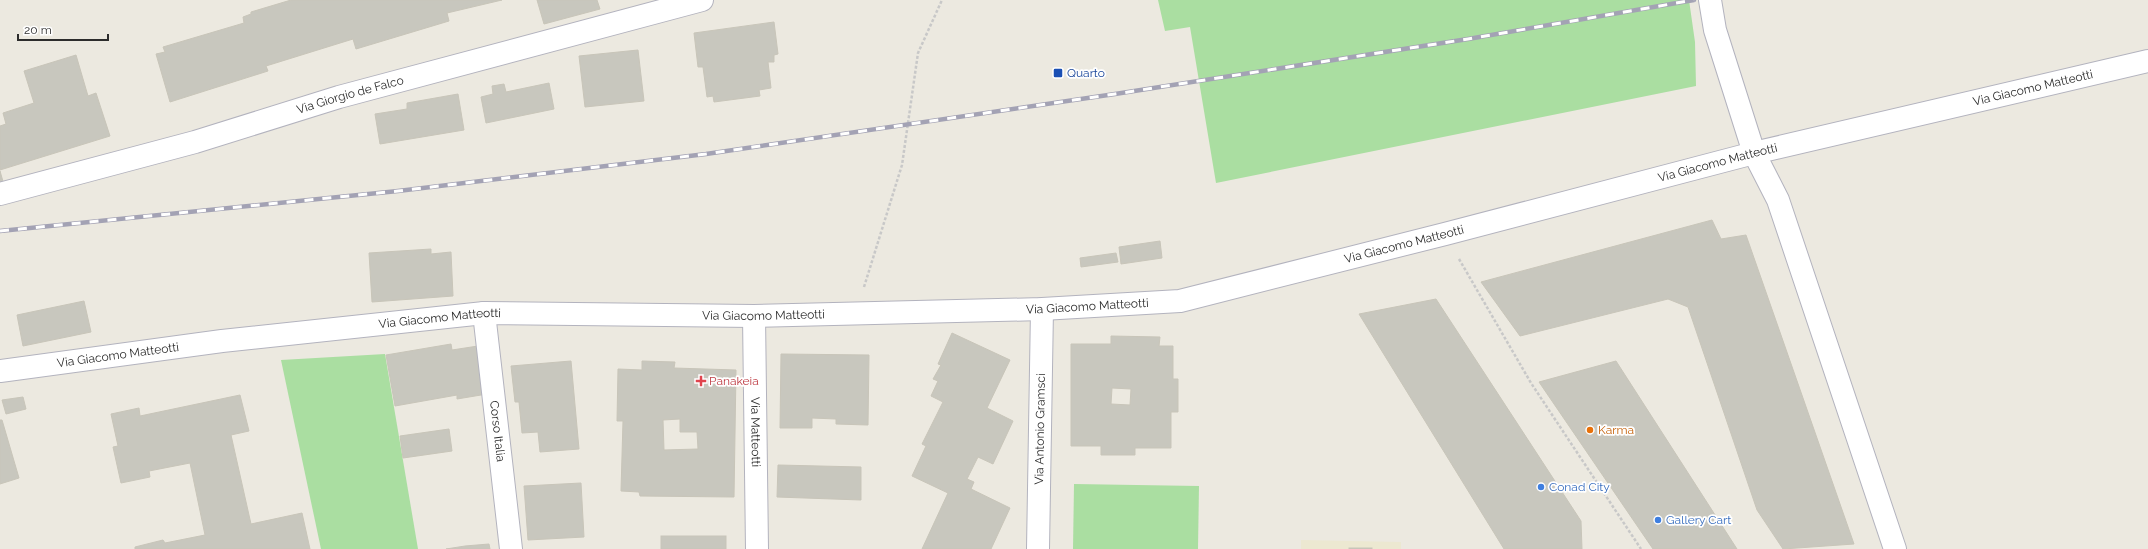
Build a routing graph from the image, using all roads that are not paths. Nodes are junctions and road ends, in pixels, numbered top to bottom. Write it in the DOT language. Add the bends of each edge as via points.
graph roads {
  1 [pos="702,0"];
  2 [pos="1710,0"];
  3 [pos="2148,61"];
  4 [pos="1754,153"];
  5 [pos="0,194"];
  6 [pos="1042,309"];
  7 [pos="484,313"];
  8 [pos="754,316"];
  9 [pos="0,371"];
  10 [pos="512,549"];
  11 [pos="757,549"];
  12 [pos="1038,549"];
  13 [pos="1895,549"];
  1 -- 5 [label="street, Via Giorgio de Falco" via="339,96 195,142"];
  2 -- 4 [label="street" via="1715,30"];
  3 -- 4 [label="street, Via Giacomo Matteotti"];
  4 -- 6 [label="street, Via Giacomo Matteotti" via="1180,300"];
  4 -- 13 [label="street" via="1778,200"];
  6 -- 8 [label="street, Via Giacomo Matteotti"];
  6 -- 12 [label="street, Via Antonio Gramsci"];
  7 -- 8 [label="street, Via Giacomo Matteotti"];
  7 -- 9 [label="street, Via Giacomo Matteotti" via="222,341"];
  7 -- 10 [label="street, Corso Italia"];
  8 -- 11 [label="street, Via Matteotti"];
}
